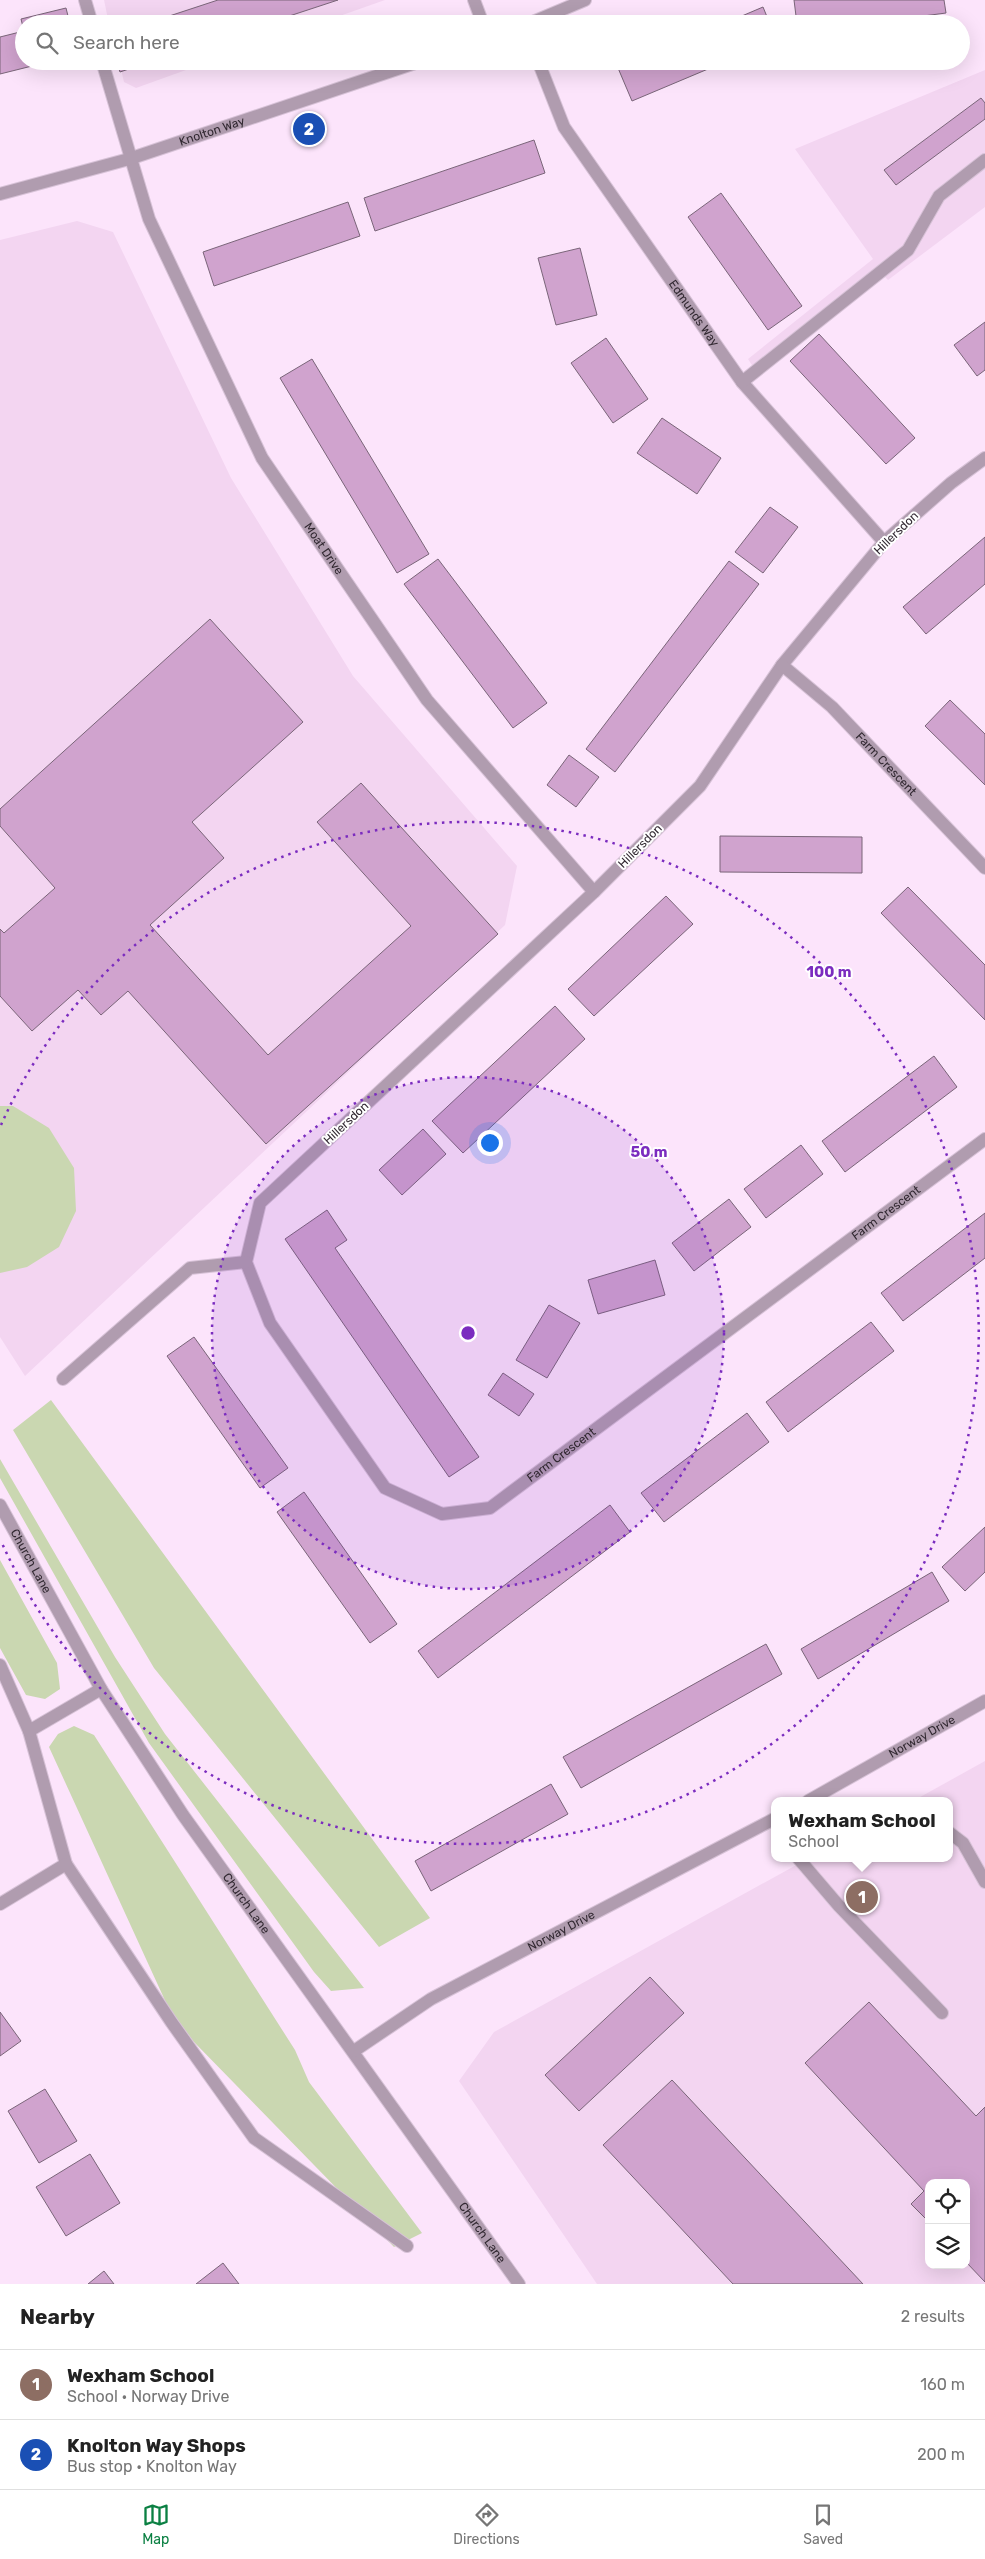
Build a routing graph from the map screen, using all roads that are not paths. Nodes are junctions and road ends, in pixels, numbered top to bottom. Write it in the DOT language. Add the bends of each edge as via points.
graph roads {
  1 [pos="85,0"];
  2 [pos="474,0"];
  3 [pos="585,0"];
  4 [pos="89,15"];
  5 [pos="480,15"];
  6 [pos="549,15"];
  7 [pos="104,70"];
  8 [pos="394,70"];
  9 [pos="542,70"];
  10 [pos="129,159"];
  11 [pos="985,160"];
  12 [pos="0,194"];
  13 [pos="742,382"];
  14 [pos="985,458"];
  15 [pos="884,542"];
  16 [pos="782,665"];
  17 [pos="985,868"];
  18 [pos="594,892"];
  19 [pos="985,1140"];
  20 [pos="246,1262"];
  21 [pos="63,1379"];
  22 [pos="0,1505"];
  23 [pos="0,1665"];
  24 [pos="102,1689"];
  25 [pos="985,1701"];
  26 [pos="30,1731"];
  27 [pos="815,1797"];
  28 [pos="771,1823"];
  29 [pos="953,1835"];
  30 [pos="801,1862"];
  31 [pos="66,1864"];
  32 [pos="982,1876"];
  33 [pos="0,1904"];
  34 [pos="942,2013"];
  35 [pos="354,2051"];
  36 [pos="406,2246"];
  37 [pos="519,2284"];
  1 -- 4 [label="street"];
  2 -- 5 [label="street"];
  3 -- 6 [label="street"];
  7 -- 10 [label="street, Moat Drive"];
  8 -- 10 [label="street, Knolton Way"];
  9 -- 13 [label="street, Edmunds Way" via="564,127"];
  10 -- 12 [label="street, Knolton Way"];
  10 -- 18 [label="street, Moat Drive" via="148,219 262,458 427,700"];
  11 -- 13 [label="street" via="939,196 908,250"];
  13 -- 15 [label="street, Edmunds Way"];
  14 -- 15 [label="street, Hillersdon"];
  15 -- 16 [label="street, Hillersdon"];
  16 -- 17 [label="street, Farm Crescent" via="832,707"];
  16 -- 18 [label="street, Hillersdon" via="700,786"];
  18 -- 20 [label="street, Hillersdon" via="260,1203"];
  19 -- 20 [label="street, Farm Crescent" via="490,1508 442,1514 385,1488 270,1323"];
  20 -- 21 [label="street" via="190,1268"];
  22 -- 24 [label="street, Church Lane"];
  23 -- 26 [label="street"];
  24 -- 26 [label="street"];
  24 -- 35 [label="street, Church Lane" via="183,1815"];
  25 -- 27 [label="street, Norway Drive"];
  26 -- 31 [label="street"];
  28 -- 35 [label="street, Norway Drive" via="432,1999"];
  29 -- 32 [label="street" via="963,1842"];
  30 -- 34 [label="street"];
  31 -- 33 [label="street"];
  31 -- 36 [label="street" via="172,2023 254,2138"];
  35 -- 37 [label="street, Church Lane"];
}
